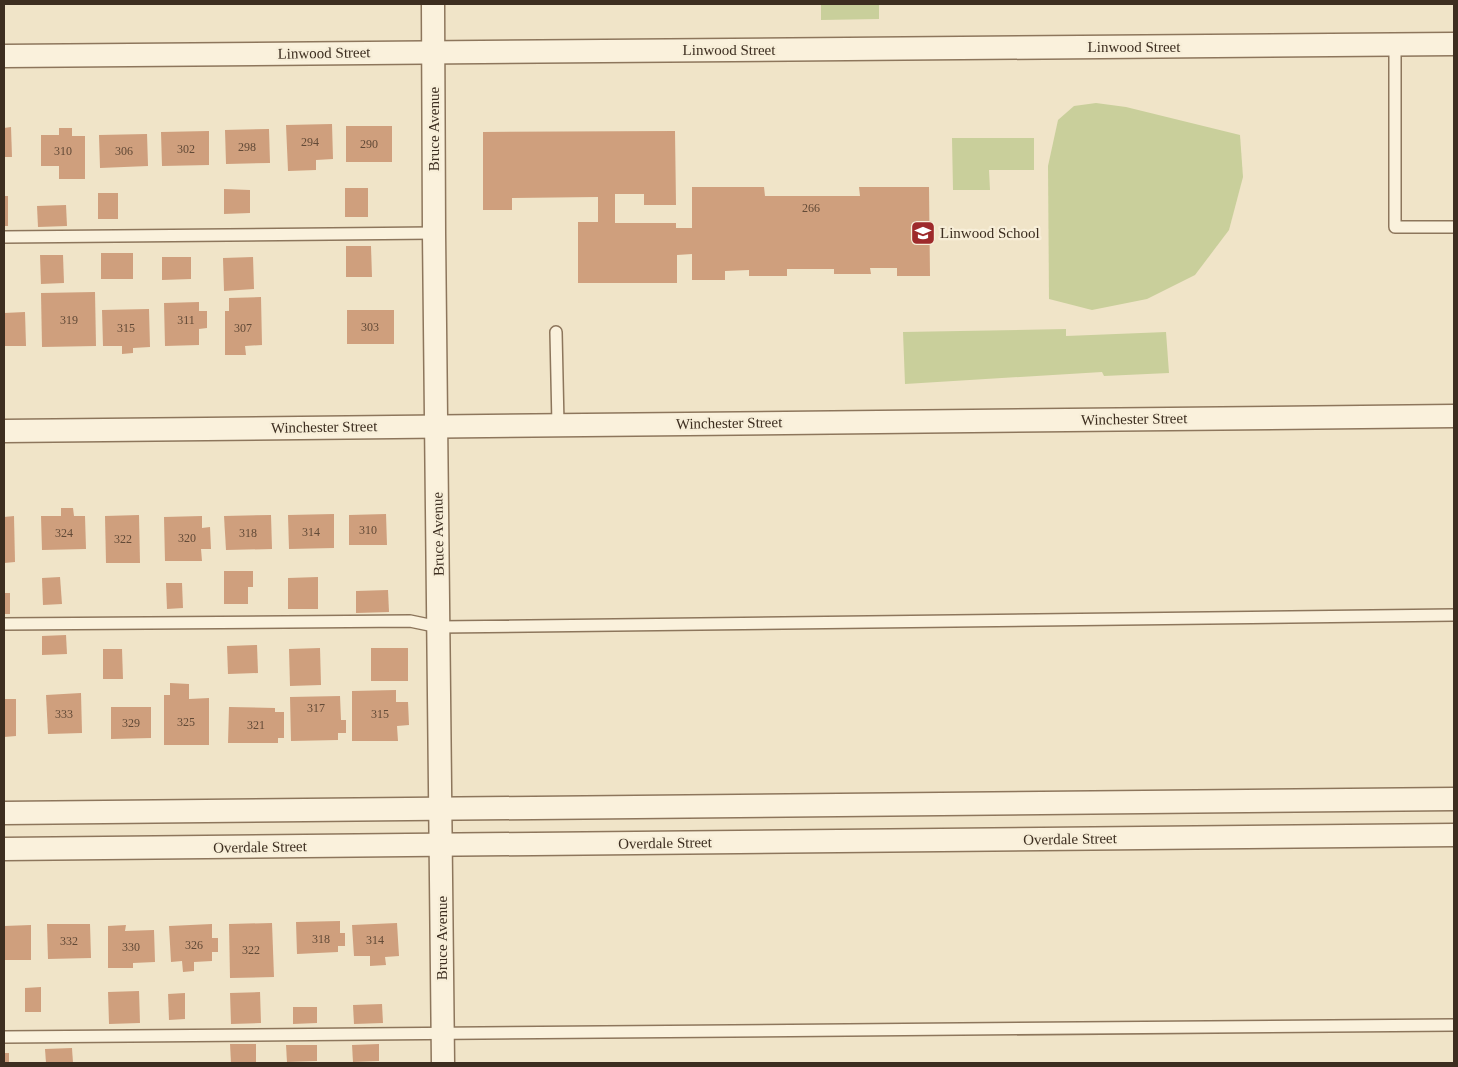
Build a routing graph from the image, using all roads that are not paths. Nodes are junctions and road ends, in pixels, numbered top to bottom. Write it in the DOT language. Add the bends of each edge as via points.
graph roads {
  1 [pos="433,4"];
  2 [pos="1395,44"];
  3 [pos="1454,44"];
  4 [pos="433,52"];
  5 [pos="4,56"];
  6 [pos="1454,227"];
  7 [pos="434,233"];
  8 [pos="4,237"];
  9 [pos="556,332"];
  10 [pos="1454,416"];
  11 [pos="558,425"];
  12 [pos="437,426"];
  13 [pos="4,430"];
  14 [pos="1454,615"];
  15 [pos="4,624"];
  16 [pos="439,627"];
  17 [pos="1454,799"];
  18 [pos="1325,800"];
  19 [pos="440,808"];
  20 [pos="4,813"];
  21 [pos="1454,835"];
  22 [pos="1326,836"];
  23 [pos="441,845"];
  24 [pos="4,849"];
  25 [pos="1454,1025"];
  26 [pos="443,1033"];
  27 [pos="4,1037"];
  28 [pos="443,1063"];
  1 -- 4 [label="street, Bruce Avenue"];
  2 -- 3 [label="street, Linwood Street"];
  2 -- 4 [label="street, Linwood Street"];
  2 -- 6 [label="lane" via="1396,228"];
  4 -- 5 [label="street, Linwood Street"];
  4 -- 7 [label="street, Bruce Avenue"];
  7 -- 8 [label="lane"];
  7 -- 12 [label="street, Bruce Avenue"];
  9 -- 11 [label="lane"];
  10 -- 11 [label="street, Winchester Street"];
  11 -- 12 [label="street, Winchester Street"];
  12 -- 13 [label="street, Winchester Street"];
  12 -- 16 [label="street, Bruce Avenue"];
  14 -- 16 [label="lane"];
  15 -- 16 [label="lane" via="410,621"];
  16 -- 19 [label="street, Bruce Avenue"];
  17 -- 18 [label="street"];
  18 -- 19 [label="street"];
  18 -- 22 [label="street"];
  19 -- 20 [label="street"];
  19 -- 23 [label="street, Bruce Avenue"];
  21 -- 22 [label="street, Overdale Street"];
  22 -- 23 [label="street, Overdale Street"];
  23 -- 24 [label="street, Overdale Street"];
  23 -- 26 [label="street, Bruce Avenue"];
  25 -- 26 [label="lane"];
  26 -- 27 [label="lane"];
  26 -- 28 [label="street, Bruce Avenue"];
}
